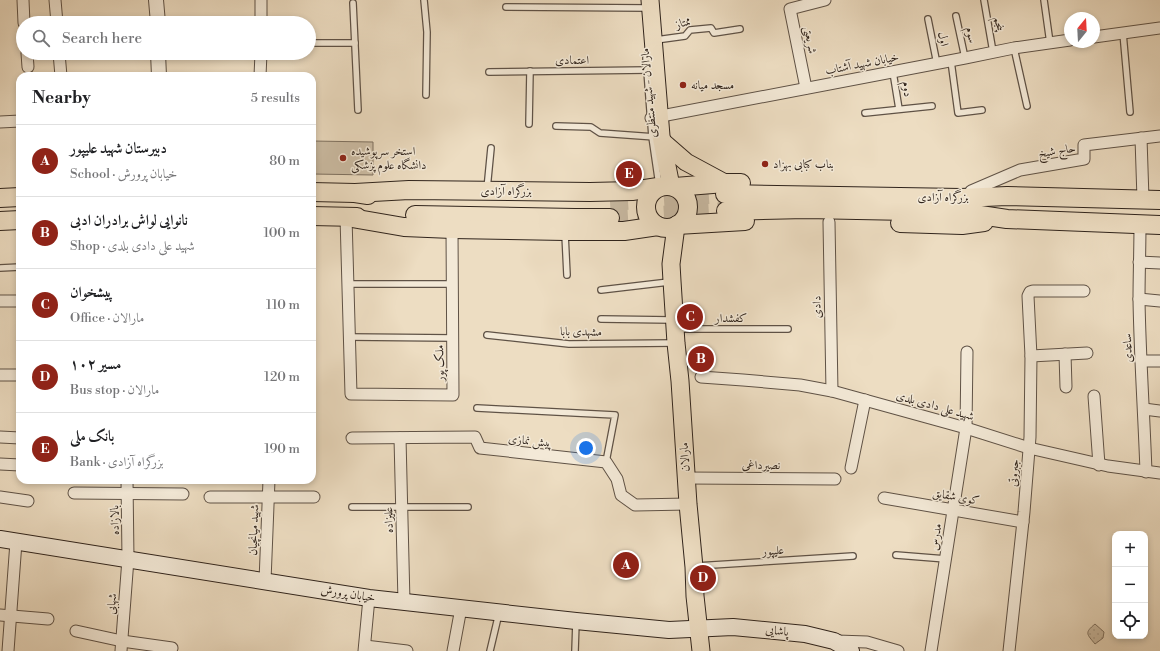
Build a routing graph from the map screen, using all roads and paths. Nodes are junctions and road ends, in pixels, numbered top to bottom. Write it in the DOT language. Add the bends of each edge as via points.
graph roads {
  1 [pos="23,0"];
  2 [pos="56,0"];
  3 [pos="156,0"];
  4 [pos="261,0"];
  5 [pos="424,0"];
  6 [pos="825,0"];
  7 [pos="984,0"];
  8 [pos="1044,0"];
  9 [pos="353,3"];
  10 [pos="646,6"];
  11 [pos="506,7"];
  12 [pos="24,16"];
  13 [pos="57,16"];
  14 [pos="157,16"];
  15 [pos="261,16"];
  16 [pos="956,16"];
  17 [pos="928,19"];
  18 [pos="1160,28"];
  19 [pos="740,29"];
  20 [pos="1123,33"];
  21 [pos="1100,36"];
  22 [pos="1064,41"];
  23 [pos="316,43"];
  24 [pos="355,43"];
  25 [pos="1050,43"];
  26 [pos="649,44"];
  27 [pos="1014,48"];
  28 [pos="993,52"];
  29 [pos="965,58"];
  30 [pos="28,60"];
  31 [pos="60,60"];
  32 [pos="158,60"];
  33 [pos="261,60"];
  34 [pos="951,61"];
  35 [pos="937,64"];
  36 [pos="28,67"];
  37 [pos="651,70"];
  38 [pos="530,71"];
  39 [pos="61,72"];
  40 [pos="159,72"];
  41 [pos="260,72"];
  42 [pos="489,72"];
  43 [pos="893,72"];
  44 [pos="806,88"];
  45 [pos="426,95"];
  46 [pos="932,106"];
  47 [pos="1027,106"];
  48 [pos="358,110"];
  49 [pos="899,110"];
  50 [pos="982,110"];
  51 [pos="1130,112"];
  52 [pos="865,113"];
  53 [pos="655,118"];
  54 [pos="16,121"];
  55 [pos="0,122"];
  56 [pos="529,124"];
  57 [pos="556,126"];
  58 [pos="1160,136"];
  59 [pos="659,138"];
  60 [pos="1141,138"];
  61 [pos="491,148"];
  62 [pos="703,185"];
  63 [pos="666,187"];
  64 [pos="487,191"];
  65 [pos="632,191"];
  66 [pos="971,191"];
  67 [pos="316,192"];
  68 [pos="355,193"];
  69 [pos="726,196"];
  70 [pos="1007,196"];
  71 [pos="16,197"];
  72 [pos="0,198"];
  73 [pos="1152,199"];
  74 [pos="316,216"];
  75 [pos="346,217"];
  76 [pos="1007,219"];
  77 [pos="16,220"];
  78 [pos="0,221"];
  79 [pos="829,222"];
  80 [pos="705,224"];
  81 [pos="1140,224"];
  82 [pos="1160,225"];
  83 [pos="668,226"];
  84 [pos="452,229"];
  85 [pos="636,229"];
  86 [pos="565,231"];
  87 [pos="1140,262"];
  88 [pos="1160,263"];
  89 [pos="16,267"];
  90 [pos="0,268"];
  91 [pos="567,275"];
  92 [pos="672,281"];
  93 [pos="348,284"];
  94 [pos="452,284"];
  95 [pos="601,290"];
  96 [pos="1084,291"];
  97 [pos="1139,299"];
  98 [pos="0,301"];
  99 [pos="16,301"];
  100 [pos="1160,301"];
  101 [pos="601,319"];
  102 [pos="788,329"];
  103 [pos="675,330"];
  104 [pos="486,334"];
  105 [pos="349,338"];
  106 [pos="453,338"];
  107 [pos="967,352"];
  108 [pos="1087,353"];
  109 [pos="1065,354"];
  110 [pos="1031,356"];
  111 [pos="1141,361"];
  112 [pos="1160,361"];
  113 [pos="0,375"];
  114 [pos="16,375"];
  115 [pos="701,377"];
  116 [pos="1066,387"];
  117 [pos="832,391"];
  118 [pos="1094,396"];
  119 [pos="865,400"];
  120 [pos="477,408"];
  121 [pos="1144,410"];
  122 [pos="1160,411"];
  123 [pos="966,428"];
  124 [pos="0,437"];
  125 [pos="16,438"];
  126 [pos="352,438"];
  127 [pos="400,438"];
  128 [pos="1029,448"];
  129 [pos="606,462"];
  130 [pos="0,464"];
  131 [pos="1099,464"];
  132 [pos="16,465"];
  133 [pos="851,468"];
  134 [pos="1146,472"];
  135 [pos="1160,474"];
  136 [pos="686,478"];
  137 [pos="835,479"];
  138 [pos="127,484"];
  139 [pos="269,484"];
  140 [pos="74,493"];
  141 [pos="127,494"];
  142 [pos="183,494"];
  143 [pos="210,496"];
  144 [pos="0,497"];
  145 [pos="268,497"];
  146 [pos="314,497"];
  147 [pos="884,498"];
  148 [pos="28,500"];
  149 [pos="688,504"];
  150 [pos="352,507"];
  151 [pos="468,507"];
  152 [pos="401,508"];
  153 [pos="954,510"];
  154 [pos="1023,522"];
  155 [pos="8,540"];
  156 [pos="896,555"];
  157 [pos="853,556"];
  158 [pos="128,559"];
  159 [pos="946,560"];
  160 [pos="694,567"];
  161 [pos="266,581"];
  162 [pos="369,598"];
  163 [pos="404,602"];
  164 [pos="461,608"];
  165 [pos="499,613"];
  166 [pos="5,616"];
  167 [pos="48,619"];
  168 [pos="576,621"];
  169 [pos="699,629"];
  170 [pos="76,631"];
  171 [pos="834,641"];
  172 [pos="121,646"];
  173 [pos="172,648"];
  174 [pos="365,648"];
  175 [pos="8,651"];
  176 [pos="407,651"];
  177 [pos="453,651"];
  178 [pos="490,651"];
  179 [pos="575,651"];
  180 [pos="701,651"];
  181 [pos="851,651"];
  182 [pos="898,651"];
  183 [pos="931,651"];
  184 [pos="1009,651"];
  1 -- 12 [label="street"];
  2 -- 13 [label="street"];
  3 -- 14 [label="street"];
  4 -- 15 [label="street"];
  5 -- 45 [label="lane" via="427,32"];
  6 -- 44 [label="street, شریعتی" via="790,9"];
  7 -- 28 [label="lane, پنجم"];
  8 -- 25 [label="lane"];
  9 -- 24 [label="lane"];
  10 -- 11 [label="lane"];
  10 -- 26 [label="main road, مارالان - شهید منتظری"];
  16 -- 29 [label="lane, سوم"];
  17 -- 35 [label="lane, اول"];
  18 -- 20 [label="street"];
  19 -- 26 [label="lane, ممتاز" via="714,33 711,28 690,30 685,36"];
  20 -- 21 [label="street"];
  20 -- 51 [label="lane"];
  22 -- 25 [label="street, خیابان شهید آشتاب"];
  23 -- 24 [label="lane"];
  24 -- 48 [label="lane"];
  25 -- 27 [label="street, خیابان شهید آشتاب"];
  26 -- 37 [label="main road, مارالان - شهید منتظری"];
  27 -- 28 [label="street, خیابان شهید آشتاب"];
  27 -- 47 [label="lane"];
  28 -- 29 [label="street, خیابان شهید آشتاب"];
  29 -- 34 [label="street, خیابان شهید آشتاب"];
  30 -- 36 [label="street"];
  31 -- 39 [label="street"];
  32 -- 40 [label="street"];
  33 -- 41 [label="street"];
  34 -- 35 [label="street, خیابان شهید آشتاب"];
  34 -- 50 [label="lane" via="958,113"];
  35 -- 43 [label="street, خیابان شهید آشتاب"];
  37 -- 38 [label="lane, اعتمادی"];
  37 -- 53 [label="main road, مارالان - شهید منتظری"];
  38 -- 42 [label="lane, اعتمادی"];
  38 -- 56 [label="lane"];
  43 -- 44 [label="street, خیابان شهید آشتاب"];
  43 -- 49 [label="lane, دوم"];
  44 -- 53 [label="street, خیابان شهید آشتاب"];
  46 -- 49 [label="lane"];
  49 -- 52 [label="lane"];
  53 -- 59 [label="main road, مارالان - شهید منتظری"];
  54 -- 55 [label="street"];
  57 -- 59 [label="lane" via="591,127 600,133"];
  58 -- 60 [label="street, حاج شیخ"];
  59 -- 63 [label="main road, مارالان - شهید منتظری"];
  59 -- 69 [label="main road"];
  60 -- 66 [label="street, حاج شیخ" via="1084,145 1084,159 1020,170"];
  60 -- 73 [label="street"];
  61 -- 64 [label="lane"];
  62 -- 63 [label="highway, بزرگراه آزادی"];
  62 -- 69 [label="highway, بزرگراه آزادی"];
  62 -- 80 [label="highway" via="696,195 695,207"];
  63 -- 65 [label="highway, بزرگراه آزادی"];
  63 -- 83 [label="highway" via="652,191 645,207 649,218"];
  63 -- 83 [label="highway" via="680,189 688,205 686,217 682,222"];
  64 -- 65 [label="highway, بزرگراه آزادی"];
  64 -- 68 [label="highway, بزرگراه آزادی" via="410,190"];
  65 -- 85 [label="highway" via="639,199 642,210"];
  66 -- 69 [label="highway" via="952,188 831,184"];
  66 -- 70 [label="highway"];
  67 -- 68 [label="highway, بزرگراه آزادی"];
  68 -- 75 [label="highway, بزرگراه آزادی" via="414,200 610,210"];
  69 -- 70 [label="highway, بزرگراه آزادی"];
  69 -- 76 [label="highway, بزرگراه آزادی" via="806,209 960,212"];
  70 -- 73 [label="highway, بزرگراه آزادی"];
  71 -- 72 [label="highway"];
  74 -- 75 [label="highway, بزرگراه آزادی"];
  75 -- 84 [label="highway" via="404,227"];
  75 -- 93 [label="street"];
  76 -- 79 [label="highway" via="962,225"];
  76 -- 81 [label="highway, بزرگراه آزادی"];
  77 -- 78 [label="highway"];
  79 -- 80 [label="highway" via="741,221"];
  79 -- 117 [label="street, دادی"];
  80 -- 83 [label="highway"];
  81 -- 82 [label="highway, بزرگراه آزادی"];
  81 -- 87 [label="street, ساعدی"];
  83 -- 85 [label="highway"];
  83 -- 92 [label="main road, مارالان"];
  84 -- 86 [label="highway"];
  84 -- 94 [label="street, ملک پور"];
  85 -- 86 [label="highway"];
  86 -- 91 [label="lane"];
  87 -- 88 [label="street"];
  87 -- 97 [label="street, ساعدی"];
  89 -- 90 [label="lane"];
  92 -- 95 [label="lane"];
  92 -- 103 [label="main road, مارالان"];
  93 -- 94 [label="lane"];
  93 -- 105 [label="street"];
  94 -- 106 [label="street, ملک پور"];
  96 -- 110 [label="street, جبروتی" via="1030,292 1028,296"];
  97 -- 100 [label="street"];
  97 -- 111 [label="street, ساعدی"];
  98 -- 99 [label="street"];
  101 -- 103 [label="lane"];
  102 -- 103 [label="lane, کفشدار"];
  103 -- 104 [label="lane, مشهدی بابا" via="569,344"];
  103 -- 136 [label="main road, مارالان"];
  105 -- 106 [label="lane"];
  105 -- 106 [label="street, ملک پور" via="351,394 454,395"];
  107 -- 123 [label="street, مدرس"];
  108 -- 109 [label="street"];
  109 -- 110 [label="street"];
  109 -- 116 [label="street"];
  110 -- 128 [label="street, جبروتی"];
  111 -- 112 [label="street"];
  111 -- 121 [label="street, ساعدی"];
  113 -- 114 [label="street"];
  115 -- 117 [label="street, شهید علی دادی بلدی"];
  117 -- 119 [label="street, شهید علی دادی بلدی"];
  118 -- 131 [label="street"];
  119 -- 123 [label="street, شهید علی دادی بلدی"];
  119 -- 133 [label="street"];
  120 -- 129 [label="lane" via="615,415"];
  121 -- 122 [label="street"];
  121 -- 134 [label="street, ساعدی"];
  123 -- 128 [label="street, شهید علی دادی بلدی"];
  123 -- 153 [label="street, مدرس"];
  124 -- 125 [label="street"];
  126 -- 127 [label="street, پیش نمازی"];
  127 -- 129 [label="street, پیش نمازی" via="475,437 480,448"];
  127 -- 152 [label="street, علیزاده"];
  128 -- 131 [label="street, شهید علی دادی بلدی"];
  128 -- 154 [label="street, جبروتی"];
  129 -- 149 [label="street" via="617,479 621,495 635,505"];
  130 -- 132 [label="street"];
  131 -- 134 [label="street, شهید علی دادی بلدی"];
  134 -- 135 [label="street, شهید علی دادی بلدی"];
  136 -- 137 [label="street, نصیرداغی"];
  136 -- 149 [label="main road, مارالان"];
  138 -- 141 [label="street, بالازاده"];
  139 -- 145 [label="street, شهید میانچیان"];
  140 -- 141 [label="street"];
  141 -- 142 [label="street"];
  141 -- 158 [label="street, بالازاده"];
  143 -- 145 [label="street"];
  144 -- 148 [label="street"];
  145 -- 146 [label="street"];
  145 -- 161 [label="street, شهید میانچیان"];
  147 -- 153 [label="street, کوی شقایق"];
  149 -- 160 [label="main road, مارالان"];
  150 -- 152 [label="lane"];
  151 -- 152 [label="lane"];
  152 -- 163 [label="street, علیزاده"];
  153 -- 154 [label="street, کوی شقایق"];
  153 -- 159 [label="street, مدرس"];
  154 -- 184 [label="street, جبروتی"];
  155 -- 158 [label="main road, خیابان پرورش"];
  155 -- 166 [label="street"];
  156 -- 159 [label="lane"];
  157 -- 160 [label="lane, علیپور"];
  158 -- 161 [label="main road, خیابان پرورش"];
  158 -- 172 [label="street, شهابی"];
  159 -- 183 [label="street, مدرس"];
  160 -- 169 [label="main road, مارالان"];
  161 -- 162 [label="main road, خیابان پرورش"];
  162 -- 163 [label="main road, خیابان پرورش"];
  162 -- 174 [label="street"];
  163 -- 164 [label="main road, خیابان پرورش"];
  164 -- 165 [label="main road, خیابان پرورش"];
  164 -- 177 [label="street"];
  165 -- 168 [label="main road, خیابان پرورش"];
  165 -- 178 [label="lane"];
  166 -- 167 [label="street"];
  166 -- 175 [label="street"];
  168 -- 169 [label="main road, خیابان پرورش" via="669,630"];
  168 -- 179 [label="lane"];
  169 -- 171 [label="main road, پاشایی" via="733,627 805,634"];
  169 -- 180 [label="main road, مارالان"];
  170 -- 172 [label="street"];
  171 -- 181 [label="main road, پاشایی"];
  171 -- 182 [label="street" via="867,642"];
  172 -- 173 [label="street"];
  174 -- 176 [label="street"];
}
